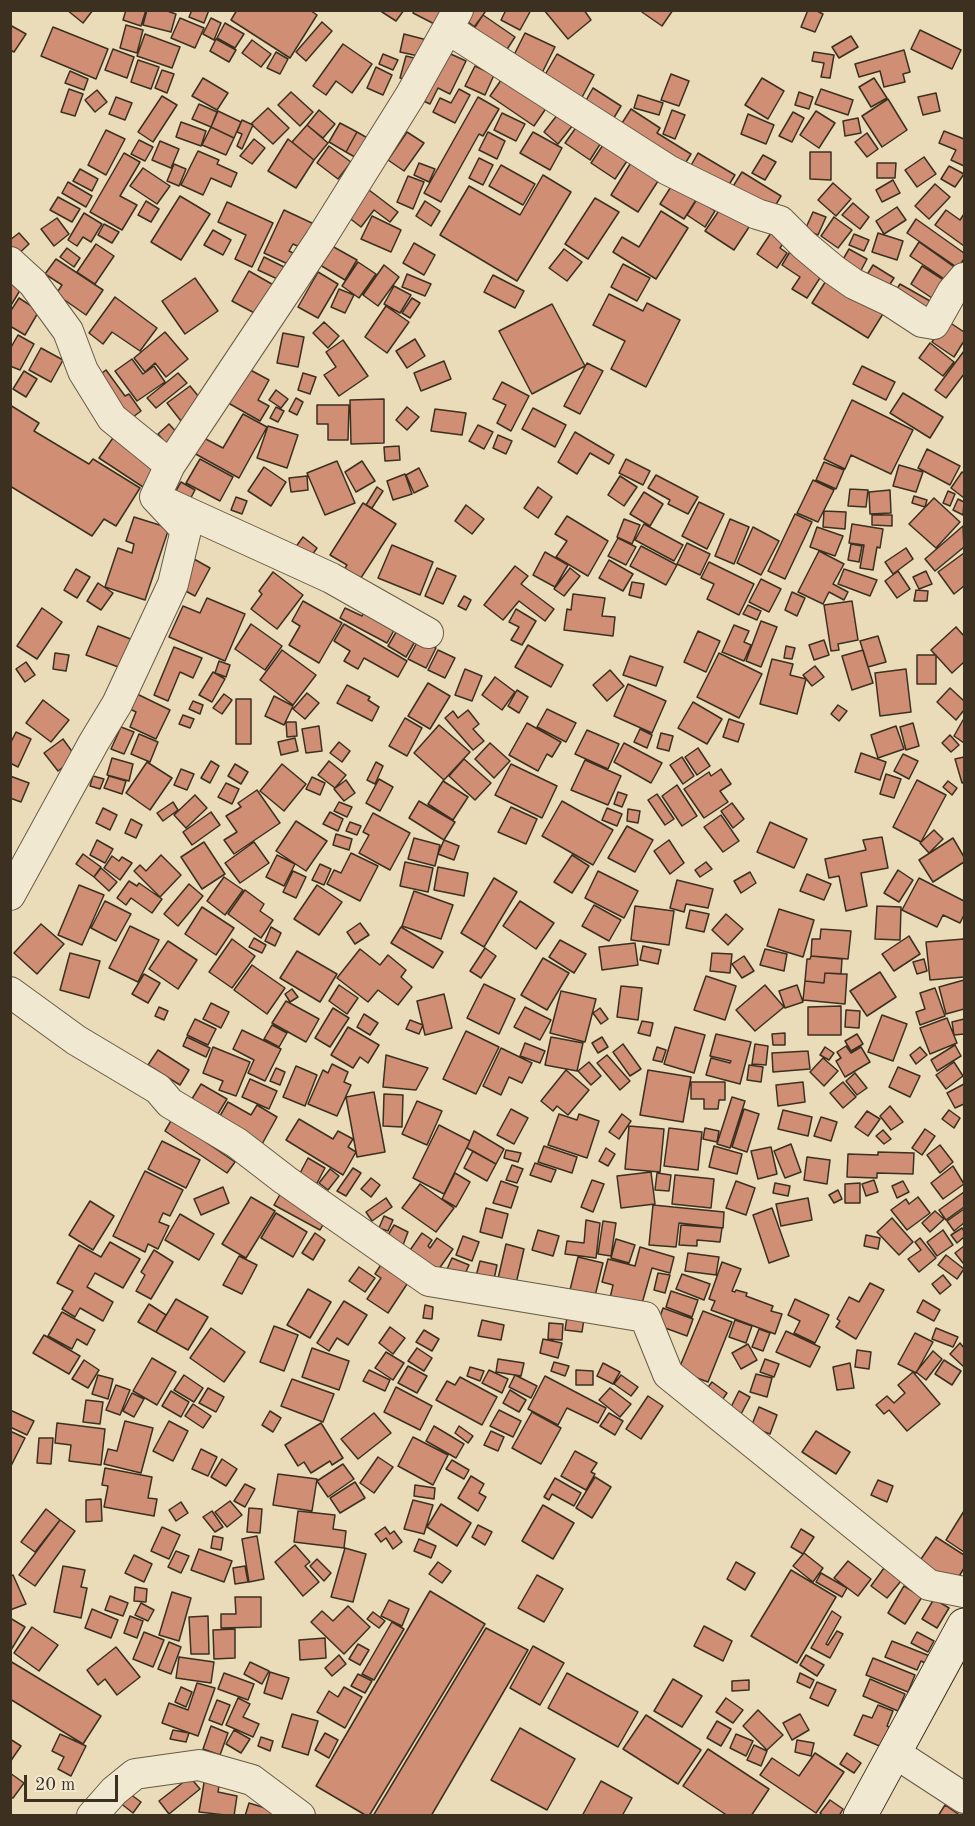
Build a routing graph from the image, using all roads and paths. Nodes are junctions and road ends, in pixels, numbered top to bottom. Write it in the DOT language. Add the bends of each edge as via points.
graph roads {
  1 [pos="453,20"];
  2 [pos="10,262"];
  3 [pos="964,278"];
  4 [pos="170,465"];
  5 [pos="155,497"];
  6 [pos="428,633"];
  7 [pos="10,895"];
  8 [pos="10,992"];
  9 [pos="964,1592"];
  10 [pos="964,1625"];
  11 [pos="895,1753"];
  12 [pos="964,1798"];
  13 [pos="92,1815"];
  14 [pos="300,1815"];
  15 [pos="860,1815"];
  1 -- 3 [label="street" via="668,170 757,214 780,221 834,270 922,322 934,324"];
  1 -- 4 [label="street" via="320,240"];
  2 -- 4 [label="street" via="33,282 68,331 83,371 112,418"];
  4 -- 5 [label="street"];
  5 -- 6 [label="street" via="331,578"];
  5 -- 7 [label="street" via="186,530 173,584 117,704"];
  8 -- 9 [label="street" via="76,1040 237,1143 429,1281 645,1317 668,1374 929,1585"];
  10 -- 11 [label="main road"];
  11 -- 12 [label="street"];
  11 -- 15 [label="main road"];
  13 -- 14 [label="street" via="135,1774 199,1765 252,1780"];
}
